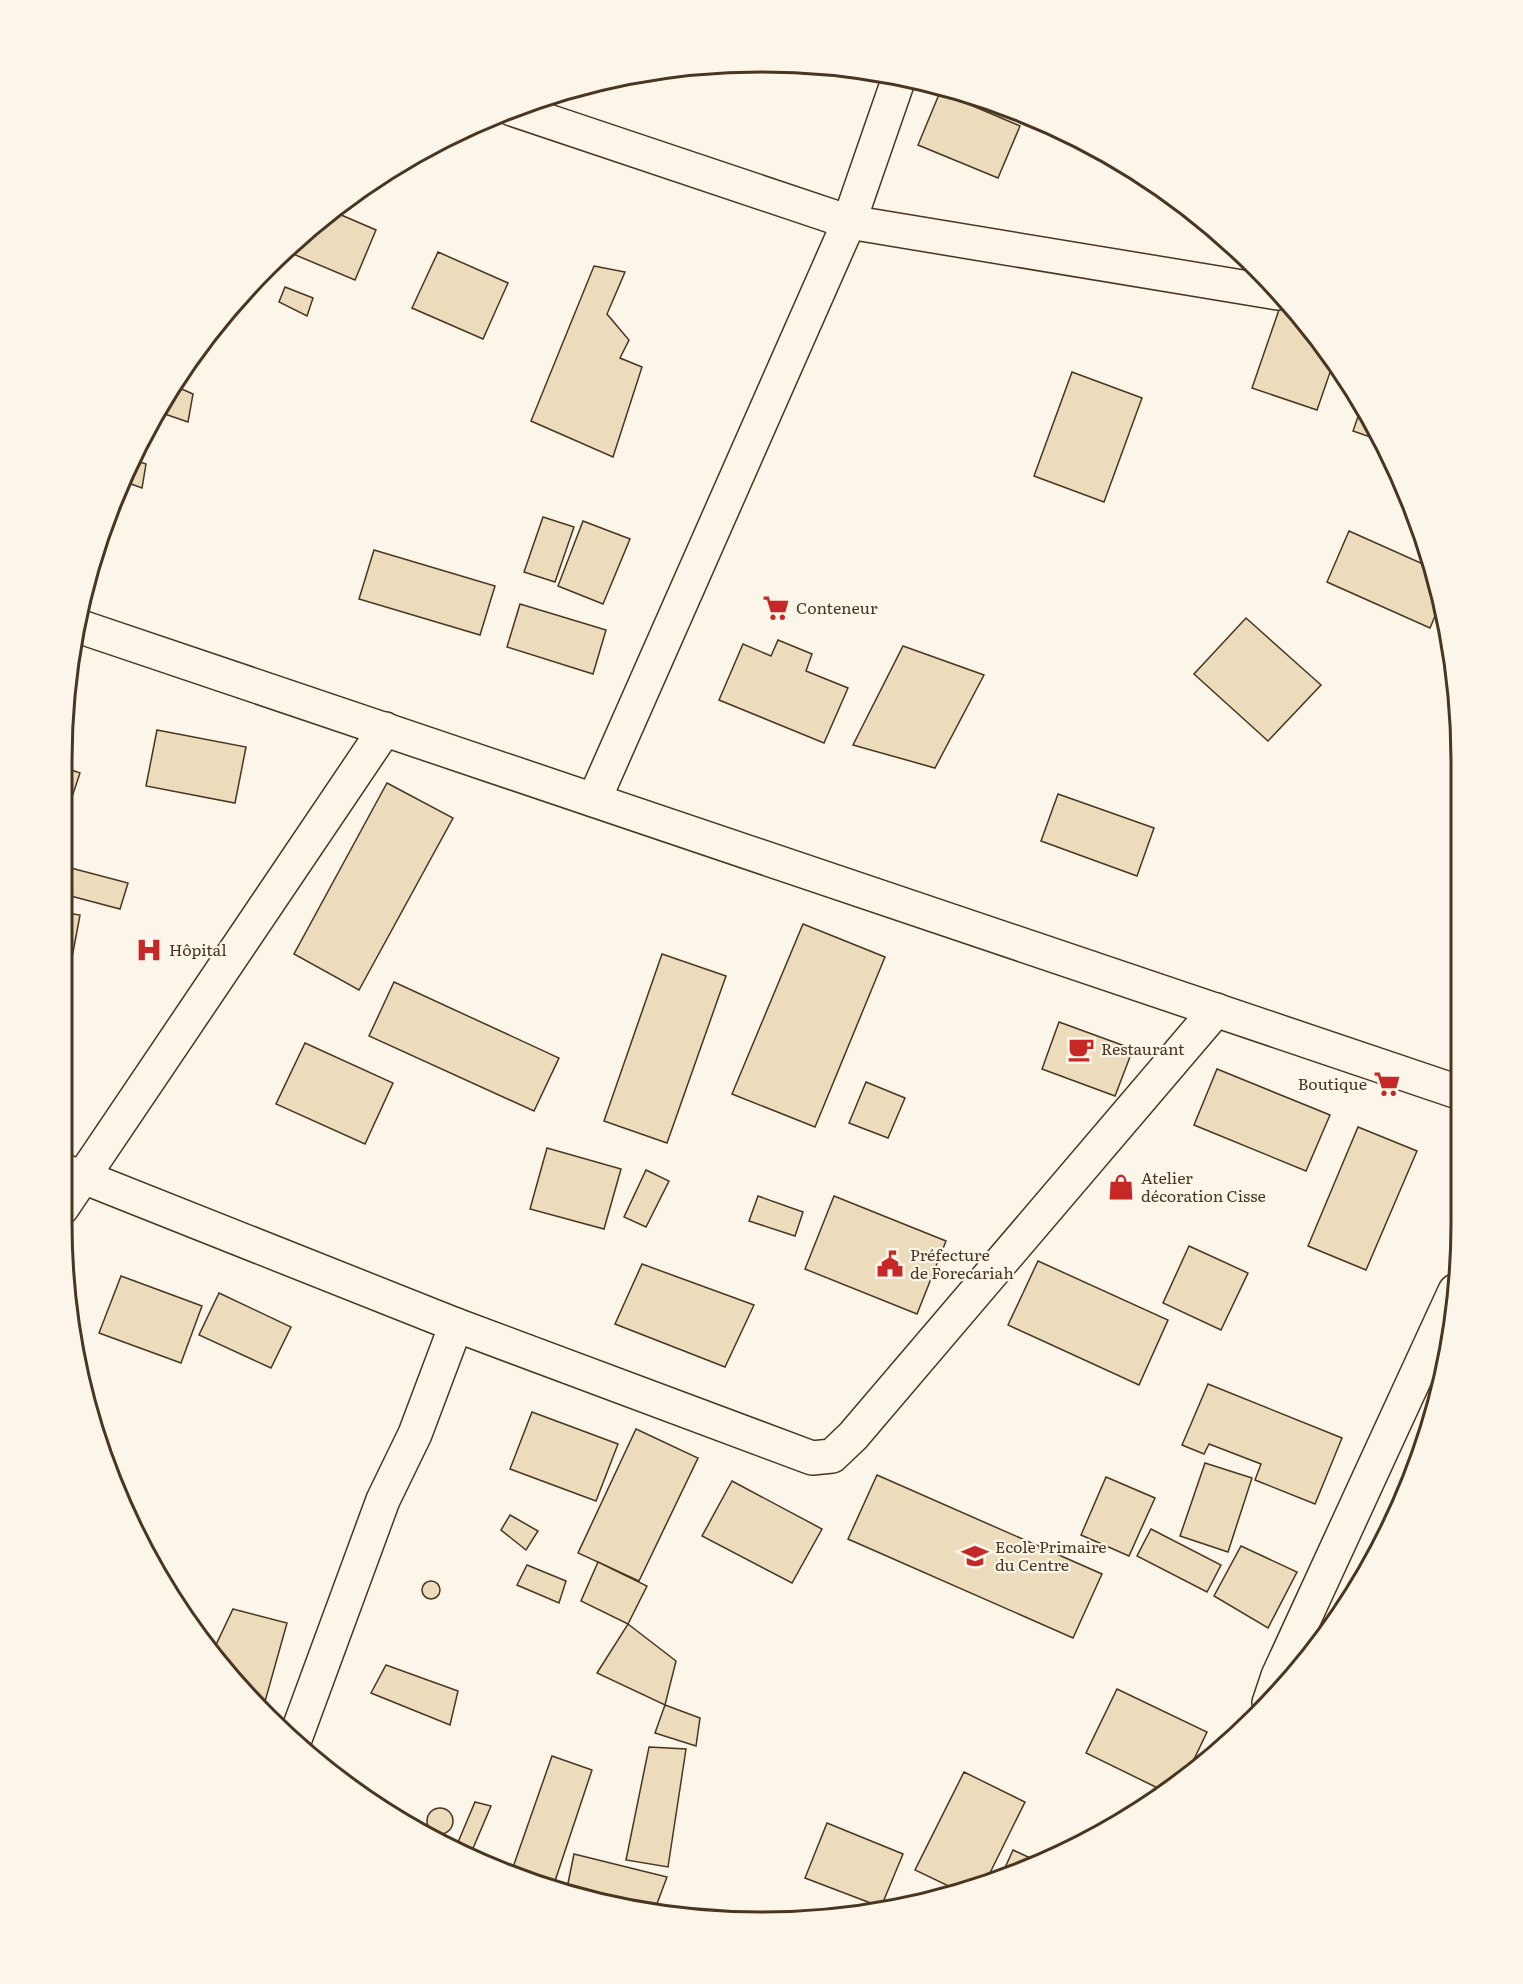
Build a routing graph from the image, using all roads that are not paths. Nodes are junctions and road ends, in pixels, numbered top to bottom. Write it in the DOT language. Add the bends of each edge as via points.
graph roads {
  1 [pos="896,85"];
  2 [pos="526,114"];
  3 [pos="849,222"];
  4 [pos="1265,291"];
  5 [pos="85,628"];
  6 [pos="385,729"];
  7 [pos="594,800"];
  8 [pos="1216,1010"];
  9 [pos="1451,1090"];
  10 [pos="72,1173"];
  11 [pos="72,1174"];
  12 [pos="1445,1314"];
  13 [pos="456,1324"];
  14 [pos="1284,1672"];
  15 [pos="298,1732"];
  1 -- 3 [label="street"];
  2 -- 3 [label="street"];
  3 -- 4 [label="street"];
  3 -- 7 [label="street"];
  5 -- 6 [label="street"];
  6 -- 7 [label="street"];
  6 -- 10 [label="street"];
  7 -- 8 [label="street"];
  8 -- 9 [label="street"];
  8 -- 13 [label="street" via="832,1456 812,1458"];
  11 -- 13 [label="street"];
  12 -- 14 [label="street"];
  13 -- 15 [label="street" via="415,1434 383,1500"];
}
